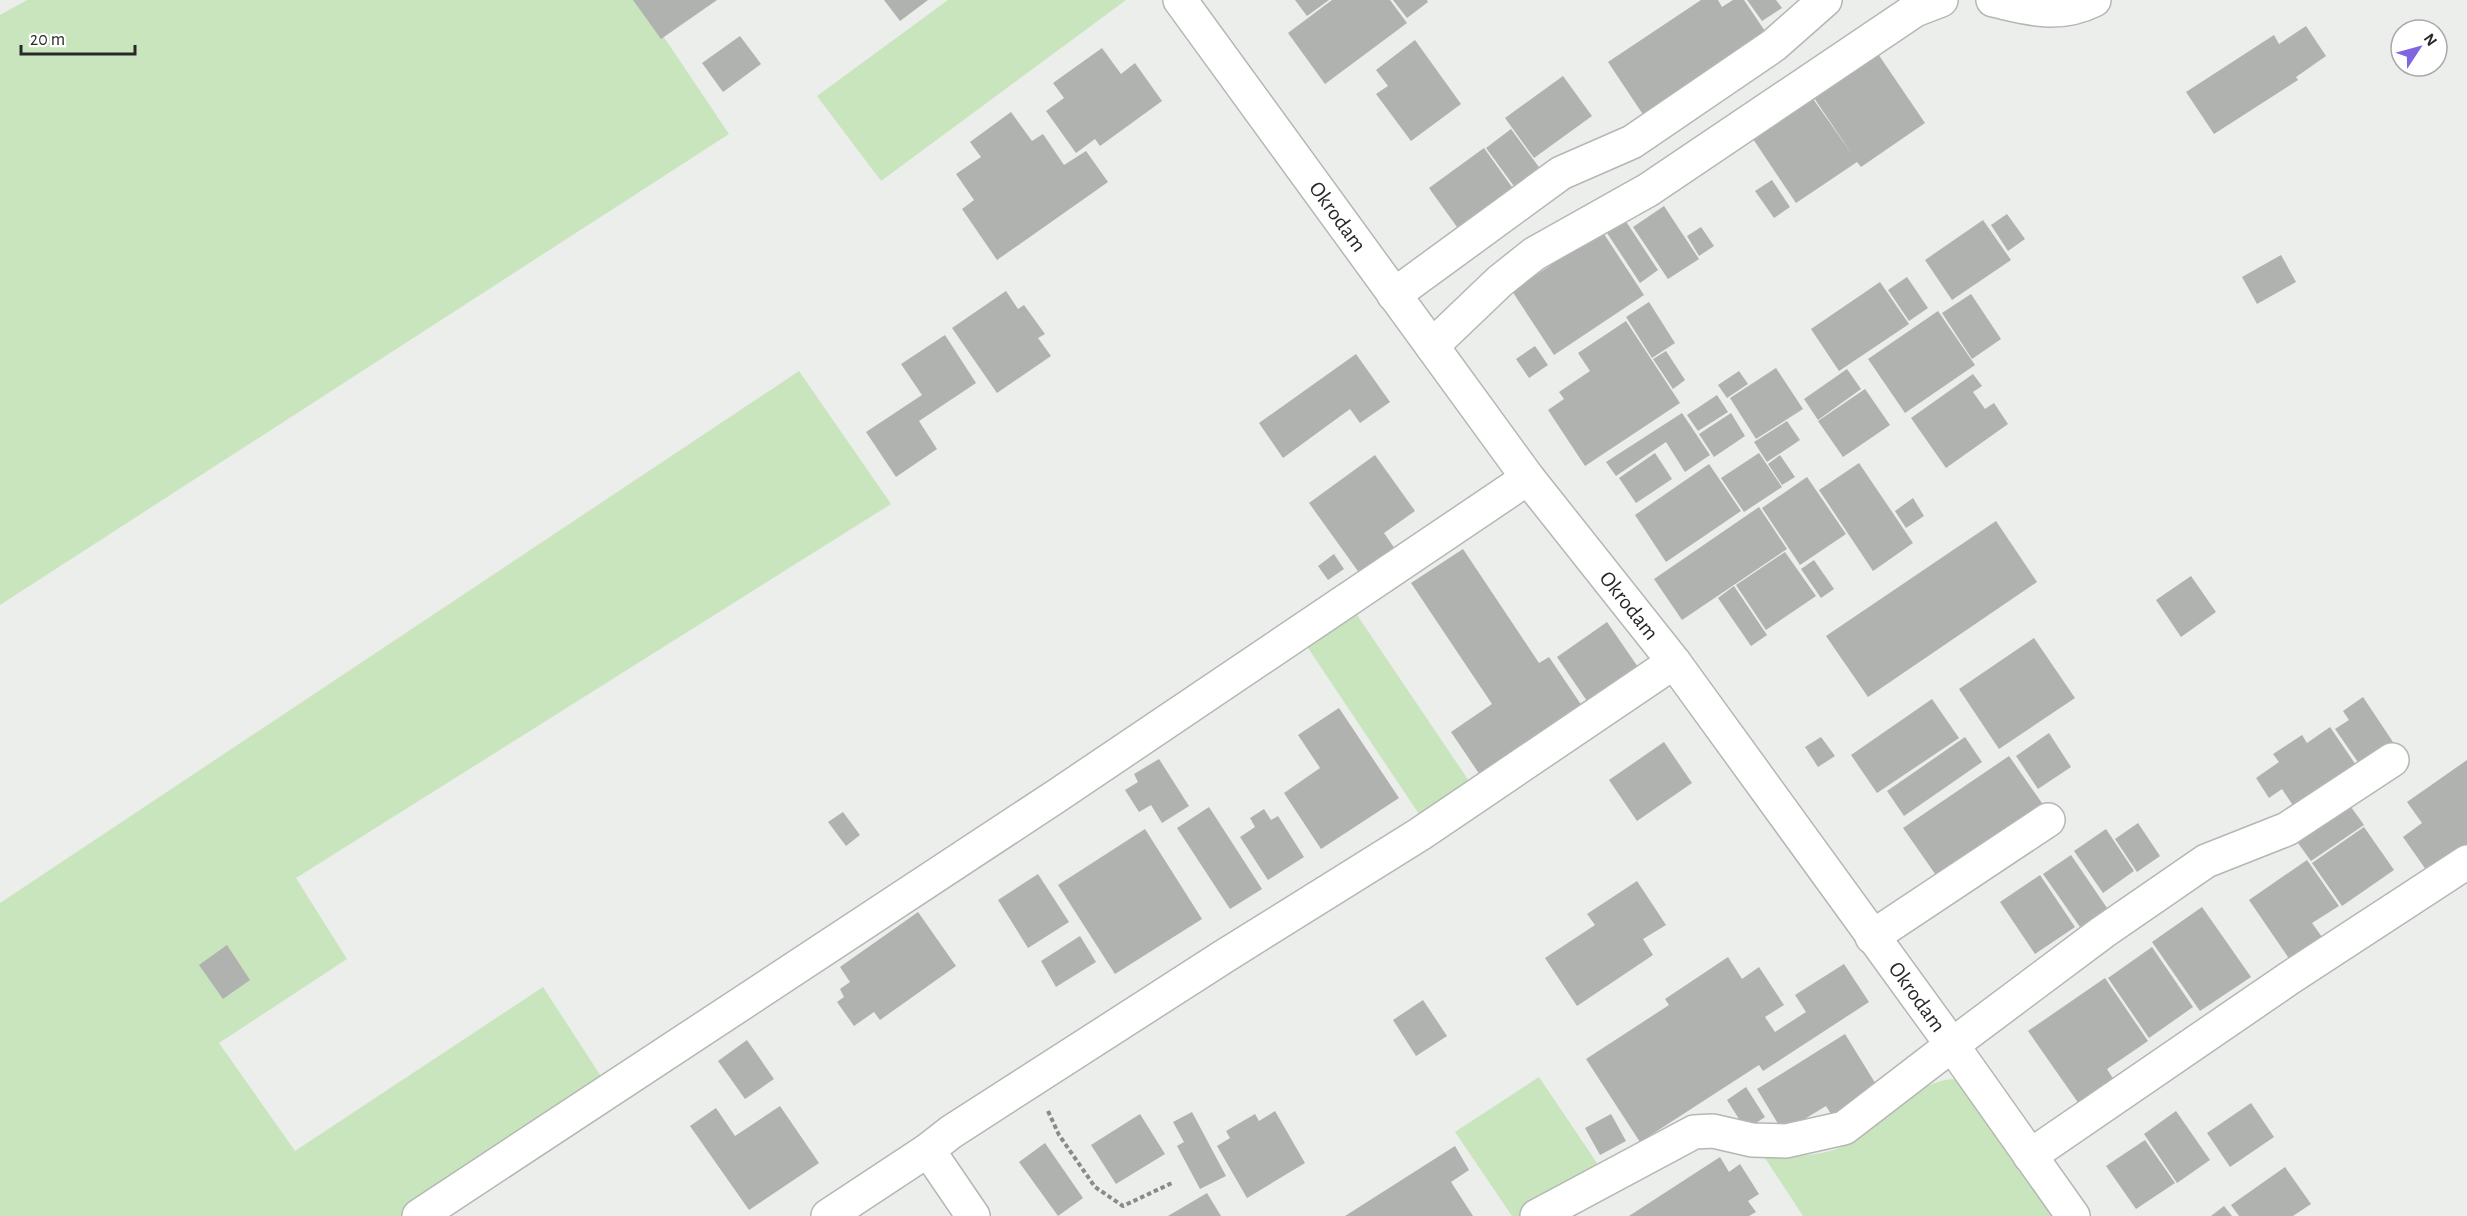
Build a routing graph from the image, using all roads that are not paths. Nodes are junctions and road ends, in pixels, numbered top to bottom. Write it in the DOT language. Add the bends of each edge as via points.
graph roads {
  1 [pos="1180,0"];
  2 [pos="1825,0"];
  3 [pos="1941,0"];
  4 [pos="1993,0"];
  5 [pos="2094,0"];
  6 [pos="1394,295"];
  7 [pos="1432,346"];
  8 [pos="1528,478"];
  9 [pos="1674,662"];
  10 [pos="2392,760"];
  11 [pos="2048,820"];
  12 [pos="2467,862"];
  13 [pos="1872,937"];
  14 [pos="1952,1045"];
  15 [pos="928,1150"];
  16 [pos="2030,1156"];
  17 [pos="418,1216"];
  18 [pos="828,1216"];
  19 [pos="974,1216"];
  20 [pos="1537,1216"];
  21 [pos="2073,1216"];
  1 -- 6 [label="street, Okrodam"];
  2 -- 6 [label="street" via="1774,45 1632,142 1560,173"];
  3 -- 7 [label="street" via="1915,10 1648,190 1534,254"];
  4 -- 5 [label="street" via="2046,12"];
  6 -- 7 [label="street, Okrodam"];
  7 -- 8 [label="street, Okrodam"];
  8 -- 9 [label="street, Okrodam"];
  8 -- 17 [label="street" via="1038,808"];
  9 -- 13 [label="street, Okrodam"];
  9 -- 15 [label="street" via="1420,834"];
  10 -- 14 [label="street" via="2288,829 2206,861"];
  11 -- 13 [label="street"];
  12 -- 16 [label="street"];
  13 -- 14 [label="street, Okrodam"];
  14 -- 16 [label="street, Okrodam"];
  14 -- 20 [label="street" via="1844,1128 1786,1141 1694,1132"];
  15 -- 18 [label="street"];
  15 -- 19 [label="street"];
  16 -- 21 [label="street, Okrodam"];
}
